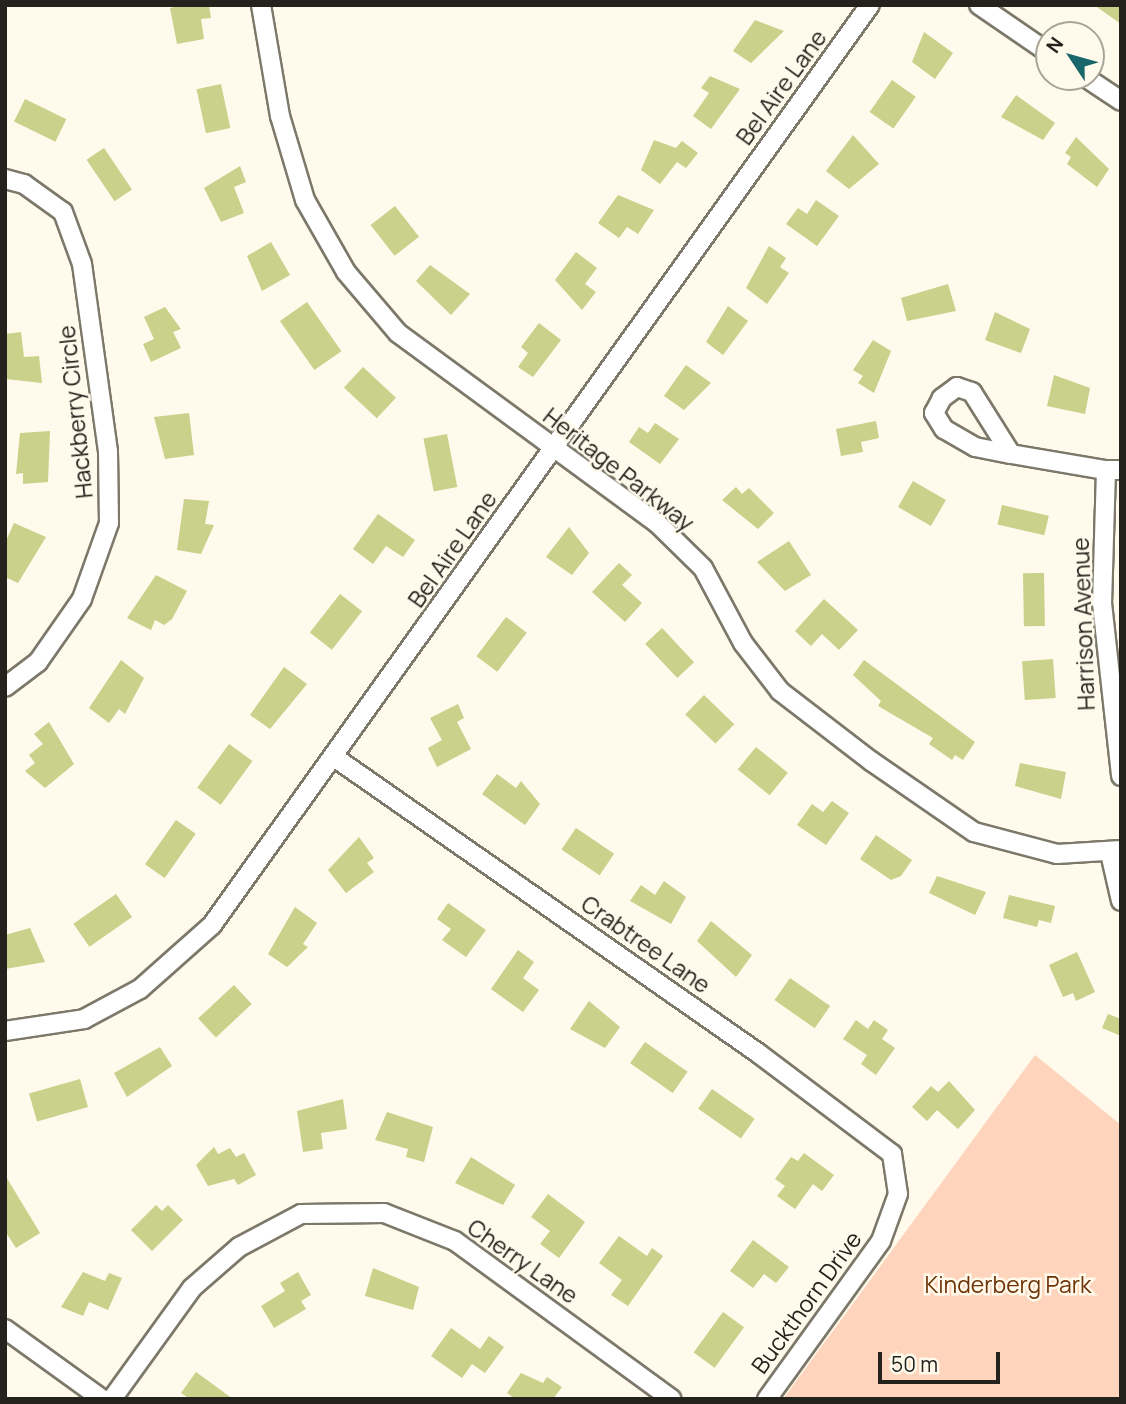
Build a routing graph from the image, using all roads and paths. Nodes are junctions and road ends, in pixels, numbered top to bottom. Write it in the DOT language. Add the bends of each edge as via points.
graph roads {
  1 [pos="261,5"];
  2 [pos="870,5"];
  3 [pos="979,5"];
  4 [pos="1035,43"];
  5 [pos="1105,90"];
  6 [pos="1121,101"];
  7 [pos="5,179"];
  8 [pos="554,447"];
  9 [pos="1010,454"];
  10 [pos="1113,470"];
  11 [pos="5,687"];
  12 [pos="334,757"];
  13 [pos="1121,776"];
  14 [pos="1116,851"];
  15 [pos="1121,901"];
  16 [pos="5,1031"];
  17 [pos="898,1195"];
  18 [pos="5,1329"];
  19 [pos="102,1399"];
  20 [pos="112,1399"];
  21 [pos="672,1399"];
  22 [pos="767,1399"];
  1 -- 8 [label="street, Heritage Parkway" via="280,116 305,200 346,272 398,333"];
  2 -- 8 [label="street, Bel Aire Lane"];
  3 -- 4 [label="street"];
  5 -- 6 [label="street"];
  7 -- 11 [label="street, Hackberry Circle" via="24,184 63,212 82,264 108,452 109,523 82,599 38,662"];
  8 -- 12 [label="street, Bel Aire Lane"];
  8 -- 14 [label="street, Heritage Parkway" via="657,523 703,568 743,643 780,691 871,761 974,832 1057,854"];
  9 -- 10 [label="street"];
  10 -- 13 [label="street, Harrison Avenue" via="1102,603"];
  12 -- 16 [label="street, Bel Aire Lane" via="184,956 140,989 84,1019"];
  12 -- 17 [label="street, Crabtree Lane" via="844,1115 892,1154"];
  14 -- 15 [label="street"];
  17 -- 22 [label="street, Buckthorn Drive" via="881,1241"];
  18 -- 19 [label="street"];
  20 -- 21 [label="street, Cherry Lane" via="192,1288 239,1247 301,1214 384,1213 455,1241"];
}
